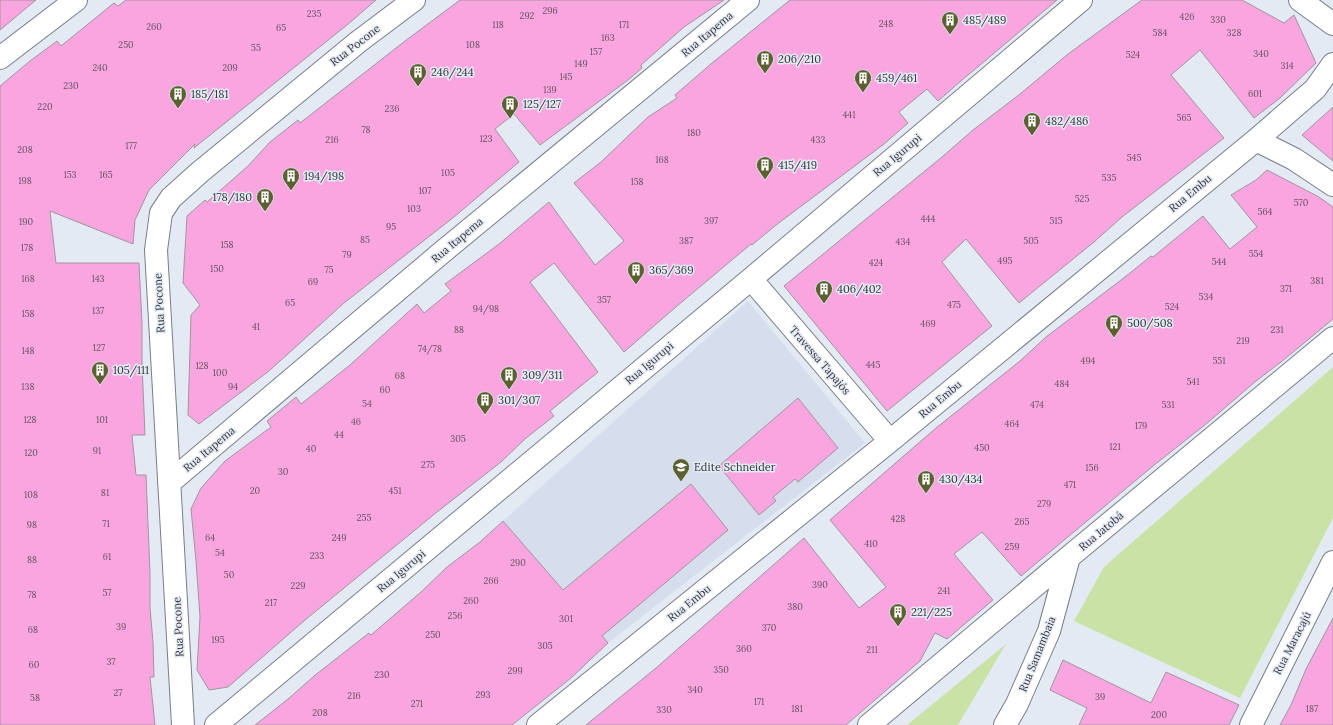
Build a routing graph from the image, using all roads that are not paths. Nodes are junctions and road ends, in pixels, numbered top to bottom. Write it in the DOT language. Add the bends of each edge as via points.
graph roads {
  1 [pos="76,0"];
  2 [pos="414,0"];
  3 [pos="748,0"];
  4 [pos="1081,0"];
  5 [pos="1300,0"];
  6 [pos="1333,24"];
  7 [pos="0,58"];
  8 [pos="1333,64"];
  9 [pos="1256,140"];
  10 [pos="1333,185"];
  11 [pos="751,279"];
  12 [pos="1333,338"];
  13 [pos="890,441"];
  14 [pos="169,483"];
  15 [pos="1069,557"];
  16 [pos="1333,562"];
  17 [pos="183,725"];
  18 [pos="216,725"];
  19 [pos="538,725"];
  20 [pos="869,725"];
  21 [pos="1005,725"];
  22 [pos="1251,725"];
  1 -- 7 [label="street"];
  2 -- 14 [label="street, Rua Pocone" via="358,42 200,172 171,198 161,213 156,250"];
  3 -- 14 [label="street, Rua Itapema" via="446,249"];
  4 -- 11 [label="street, Rua Igurupi"];
  5 -- 6 [label="street"];
  8 -- 9 [label="street, Rua Embu" via="1315,88"];
  9 -- 10 [label="street" via="1294,159"];
  9 -- 13 [label="street, Rua Embu"];
  11 -- 13 [label="street, Travessa Tapajós"];
  11 -- 18 [label="street, Rua Igurupi"];
  12 -- 15 [label="street, Rua Jatobá"];
  13 -- 19 [label="street, Rua Embu"];
  14 -- 17 [label="street, Rua Pocone"];
  15 -- 20 [label="street, Rua Jatobá"];
  15 -- 21 [label="street, Rua Samambaia" via="1049,631 1018,704"];
  16 -- 22 [label="street, Rua Maracajú"];
}
